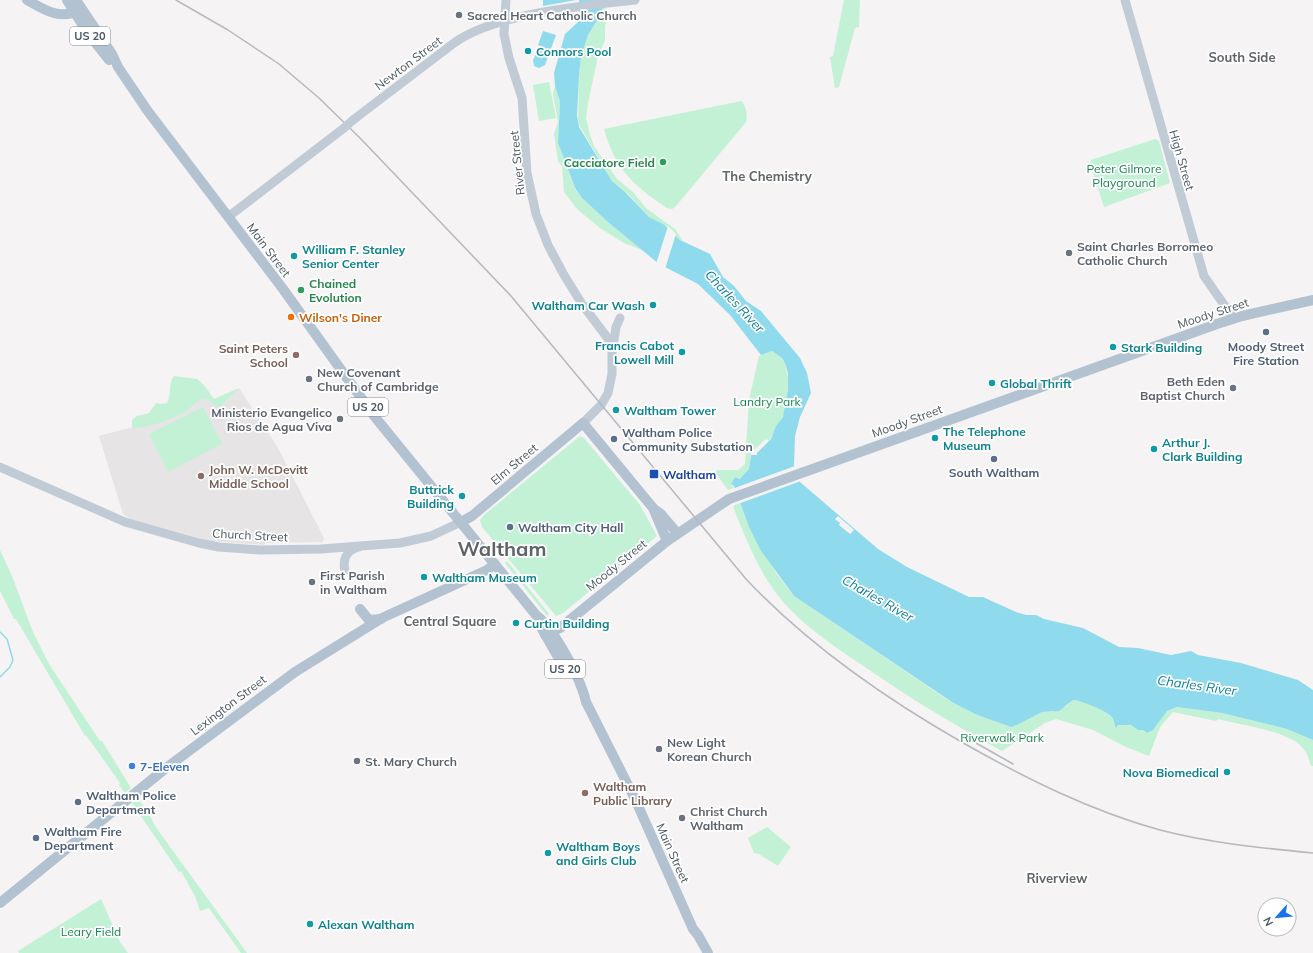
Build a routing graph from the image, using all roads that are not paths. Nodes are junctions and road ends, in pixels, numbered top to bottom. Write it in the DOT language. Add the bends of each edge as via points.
graph roads {
  1 [pos="27,0"];
  2 [pos="67,0"];
  3 [pos="76,0"];
  4 [pos="506,0"];
  5 [pos="635,0"];
  6 [pos="1124,0"];
  7 [pos="78,11"];
  8 [pos="504,22"];
  9 [pos="228,217"];
  10 [pos="1313,300"];
  11 [pos="620,318"];
  12 [pos="1234,319"];
  13 [pos="604,331"];
  14 [pos="613,349"];
  15 [pos="583,424"];
  16 [pos="0,467"];
  17 [pos="653,508"];
  18 [pos="460,522"];
  19 [pos="677,533"];
  20 [pos="666,541"];
  21 [pos="361,546"];
  22 [pos="495,564"];
  23 [pos="345,571"];
  24 [pos="360,609"];
  25 [pos="536,615"];
  26 [pos="574,616"];
  27 [pos="382,618"];
  28 [pos="549,633"];
  29 [pos="0,903"];
  30 [pos="693,929"];
  31 [pos="701,953"];
  32 [pos="708,953"];
  1 -- 7 [label="main road" via="58,14 68,15"];
  2 -- 7 [label="main road, Main Street / US 20"];
  3 -- 7 [label="main road, Main Street / US 20"];
  4 -- 8 [label="main road, River Street"];
  5 -- 8 [label="main road, Newton Street" via="576,7"];
  6 -- 12 [label="main road, High Street" via="1204,276"];
  7 -- 9 [label="main road, Main Street / US 20" via="112,54 118,67"];
  8 -- 9 [label="main road, Newton Street, bridge" via="458,40"];
  8 -- 13 [label="main road, River Street" via="507,52 522,98 527,173 536,214 548,245 564,275"];
  9 -- 18 [label="main road, Main Street / US 20" via="375,418"];
  10 -- 12 [label="main road, Moody Street"];
  11 -- 14 [label="main road"];
  12 -- 19 [label="main road, Moody Street" via="735,496"];
  13 -- 14 [label="main road, Elm Street"];
  14 -- 15 [label="main road, Elm Street" via="610,386 606,399"];
  15 -- 17 [label="main road"];
  15 -- 18 [label="main road, Elm Street" via="472,516"];
  16 -- 21 [label="main road, Church Street" via="118,519 199,543 260,550"];
  17 -- 19 [label="main road"];
  17 -- 20 [label="main road"];
  18 -- 21 [label="main road, Church Street" via="421,539"];
  18 -- 22 [label="main road, Main Street / US 20"];
  19 -- 20 [label="main road, Moody Street"];
  20 -- 26 [label="main road, Moody Street"];
  21 -- 23 [label="main road" via="346,556"];
  22 -- 25 [label="main road, Main Street / US 20"];
  22 -- 27 [label="main road, Lexington Street"];
  24 -- 27 [label="main road" via="369,620"];
  25 -- 26 [label="main road" via="554,622"];
  25 -- 28 [label="main road, Main Street / US 20"];
  26 -- 28 [label="main road, Moody Street" via="560,628"];
  27 -- 29 [label="main road, Lexington Street" via="276,685 152,779"];
  28 -- 30 [label="main road, Main Street / US 20" via="580,685 635,799"];
  30 -- 31 [label="main road, Main Street / US 20" via="693,936"];
  30 -- 32 [label="main road, Main Street / US 20"];
}
